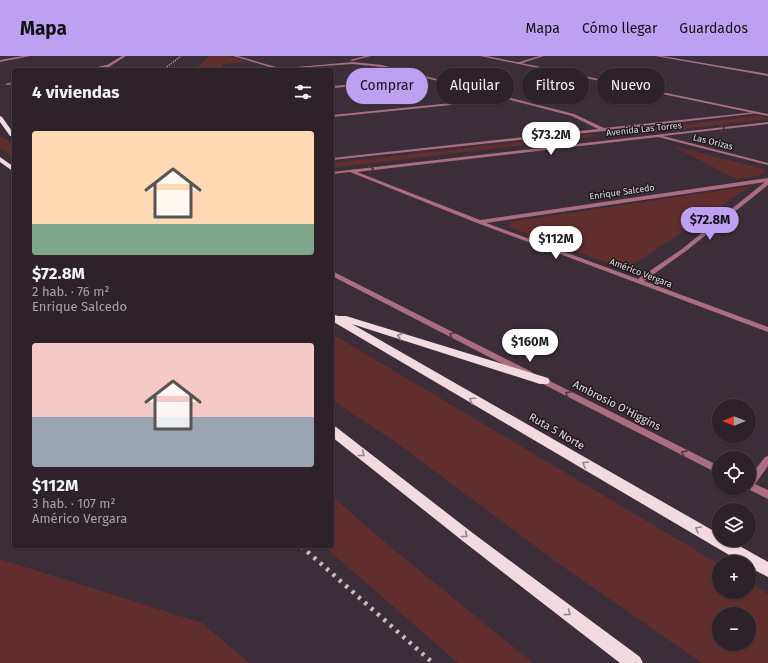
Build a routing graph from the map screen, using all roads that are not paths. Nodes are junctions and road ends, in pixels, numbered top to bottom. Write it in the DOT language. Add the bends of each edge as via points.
graph roads {
  1 [pos="28,56"];
  2 [pos="124,56"];
  3 [pos="235,56"];
  4 [pos="369,56"];
  5 [pos="482,56"];
  6 [pos="542,56"];
  7 [pos="657,56"];
  8 [pos="351,57"];
  9 [pos="356,59"];
  10 [pos="0,61"];
  11 [pos="518,63"];
  12 [pos="341,64"];
  13 [pos="108,66"];
  14 [pos="96,68"];
  15 [pos="105,68"];
  16 [pos="277,68"];
  17 [pos="292,68"];
  18 [pos="768,75"];
  19 [pos="432,79"];
  20 [pos="436,80"];
  21 [pos="12,83"];
  22 [pos="7,84"];
  23 [pos="334,88"];
  24 [pos="514,100"];
  25 [pos="449,104"];
  26 [pos="768,112"];
  27 [pos="756,113"];
  28 [pos="334,116"];
  29 [pos="768,116"];
  30 [pos="0,118"];
  31 [pos="768,123"];
  32 [pos="0,128"];
  33 [pos="603,130"];
  34 [pos="609,133"];
  35 [pos="12,135"];
  36 [pos="12,135"];
  37 [pos="616,136"];
  38 [pos="655,136"];
  39 [pos="622,140"];
  40 [pos="0,159"];
  41 [pos="334,159"];
  42 [pos="768,164"];
  43 [pos="12,168"];
  44 [pos="351,171"];
  45 [pos="334,173"];
  46 [pos="768,181"];
  47 [pos="479,222"];
  48 [pos="334,275"];
  49 [pos="639,282"];
  50 [pos="334,317"];
  51 [pos="334,317"];
  52 [pos="768,330"];
  53 [pos="544,381"];
  54 [pos="334,432"];
  55 [pos="768,459"];
  56 [pos="712,466"];
  57 [pos="756,475"];
  58 [pos="756,489"];
  59 [pos="768,495"];
  60 [pos="768,570"];
  61 [pos="634,663"];
  1 -- 10 [label="street"];
  2 -- 13 [label="street"];
  3 -- 16 [label="street"];
  4 -- 9 [label="street"];
  5 -- 11 [label="street"];
  6 -- 11 [label="street"];
  7 -- 18 [label="street"];
  8 -- 9 [label="street"];
  9 -- 12 [label="street"];
  11 -- 27 [label="street"];
  12 -- 17 [label="street"];
  12 -- 19 [label="street" via="366,63"];
  13 -- 14 [label="street"];
  13 -- 15 [label="street"];
  19 -- 20 [label="street"];
  19 -- 23 [label="street"];
  21 -- 22 [label="street"];
  24 -- 33 [label="street" via="573,115"];
  25 -- 28 [label="street"];
  26 -- 27 [label="street, Avenida Las Torres"];
  27 -- 29 [label="street"];
  27 -- 33 [label="street, Avenida Las Torres"];
  30 -- 35 [label="highway"];
  38 -- 31 [label="street, Avenida Las Torres, one-way"];
  32 -- 36 [label="highway"];
  33 -- 34 [label="street"];
  33 -- 41 [label="street, Avenida Las Torres"];
  37 -- 39 [label="street"];
  38 -- 39 [label="street, Avenida Las Torres"];
  38 -- 42 [label="street, Las Orizas"];
  44 -- 39 [label="street, Avenida Las Torres, one-way"];
  40 -- 43 [label="highway"];
  44 -- 45 [label="street, Avenida Las Torres"];
  44 -- 47 [label="street, Américo Vergara"];
  46 -- 47 [label="street, Enrique Salcedo"];
  46 -- 49 [label="street, Enrique Salcedo" via="684,250"];
  47 -- 49 [label="street, Américo Vergara"];
  53 -- 48 [label="street, Ambrosio O'Higgins, one-way"];
  49 -- 52 [label="street, Américo Vergara"];
  53 -- 50 [label="highway, one-way"];
  60 -- 51 [label="highway, Ruta 5 Norte, one-way"];
  56 -- 53 [label="street, Ambrosio O'Higgins, one-way"];
  54 -- 61 [label="highway, one-way"];
  55 -- 57 [label="street"];
  58 -- 59 [label="street"];
}
